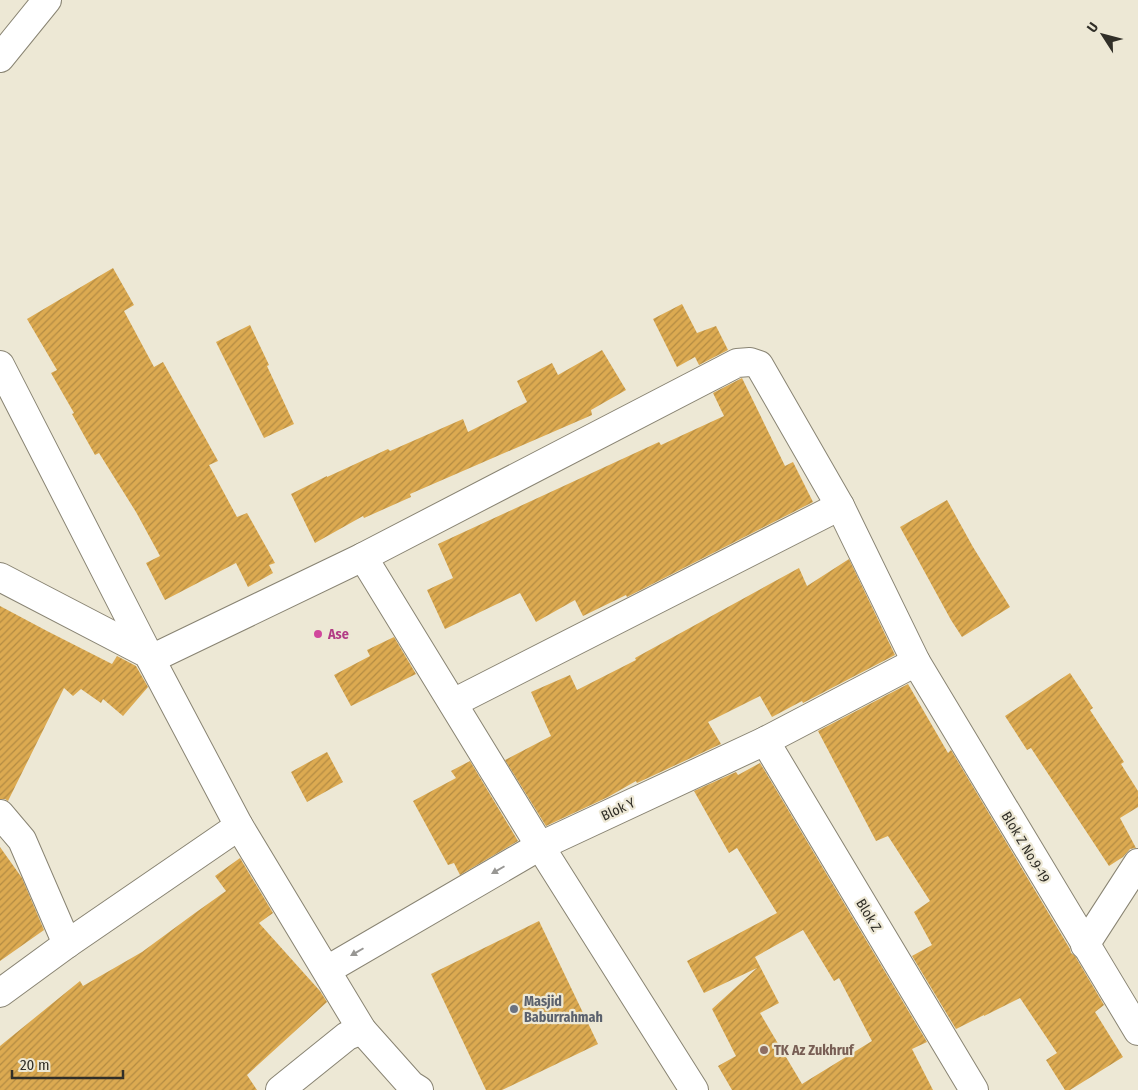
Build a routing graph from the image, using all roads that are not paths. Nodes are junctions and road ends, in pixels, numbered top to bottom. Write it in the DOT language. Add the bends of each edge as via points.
graph roads {
  1 [pos="47,0"];
  2 [pos="0,58"];
  3 [pos="0,365"];
  4 [pos="840,506"];
  5 [pos="363,558"];
  6 [pos="0,577"];
  7 [pos="149,657"];
  8 [pos="916,662"];
  9 [pos="452,703"];
  10 [pos="765,741"];
  11 [pos="0,814"];
  12 [pos="239,826"];
  13 [pos="540,846"];
  14 [pos="1138,863"];
  15 [pos="67,944"];
  16 [pos="1085,945"];
  17 [pos="326,970"];
  18 [pos="0,993"];
  19 [pos="362,1030"];
  20 [pos="1138,1031"];
  21 [pos="280,1090"];
  22 [pos="419,1090"];
  23 [pos="694,1090"];
  24 [pos="974,1090"];
  1 -- 2 [label="street"];
  3 -- 7 [label="street"];
  4 -- 5 [label="street, Blok Z No.9-19" via="759,365 750,362 738,364"];
  4 -- 8 [label="street, Blok Z No.9-19"];
  4 -- 9 [label="street"];
  5 -- 7 [label="street, Blok Z No.9-19"];
  5 -- 9 [label="street"];
  6 -- 7 [label="street"];
  7 -- 12 [label="street"];
  8 -- 10 [label="street, Blok Y"];
  8 -- 16 [label="street, Blok Z No.9-19"];
  9 -- 13 [label="street"];
  10 -- 13 [label="street, Blok Y"];
  10 -- 24 [label="street, Blok Z"];
  11 -- 15 [label="street" via="22,840"];
  12 -- 15 [label="street"];
  12 -- 17 [label="street"];
  13 -- 17 [label="street, Blok Y, one-way"];
  13 -- 23 [label="street"];
  14 -- 16 [label="street"];
  15 -- 18 [label="street"];
  16 -- 20 [label="street, Blok Z No.9-19"];
  17 -- 19 [label="street"];
  19 -- 21 [label="street" via="346,1036"];
  19 -- 22 [label="street"];
}
